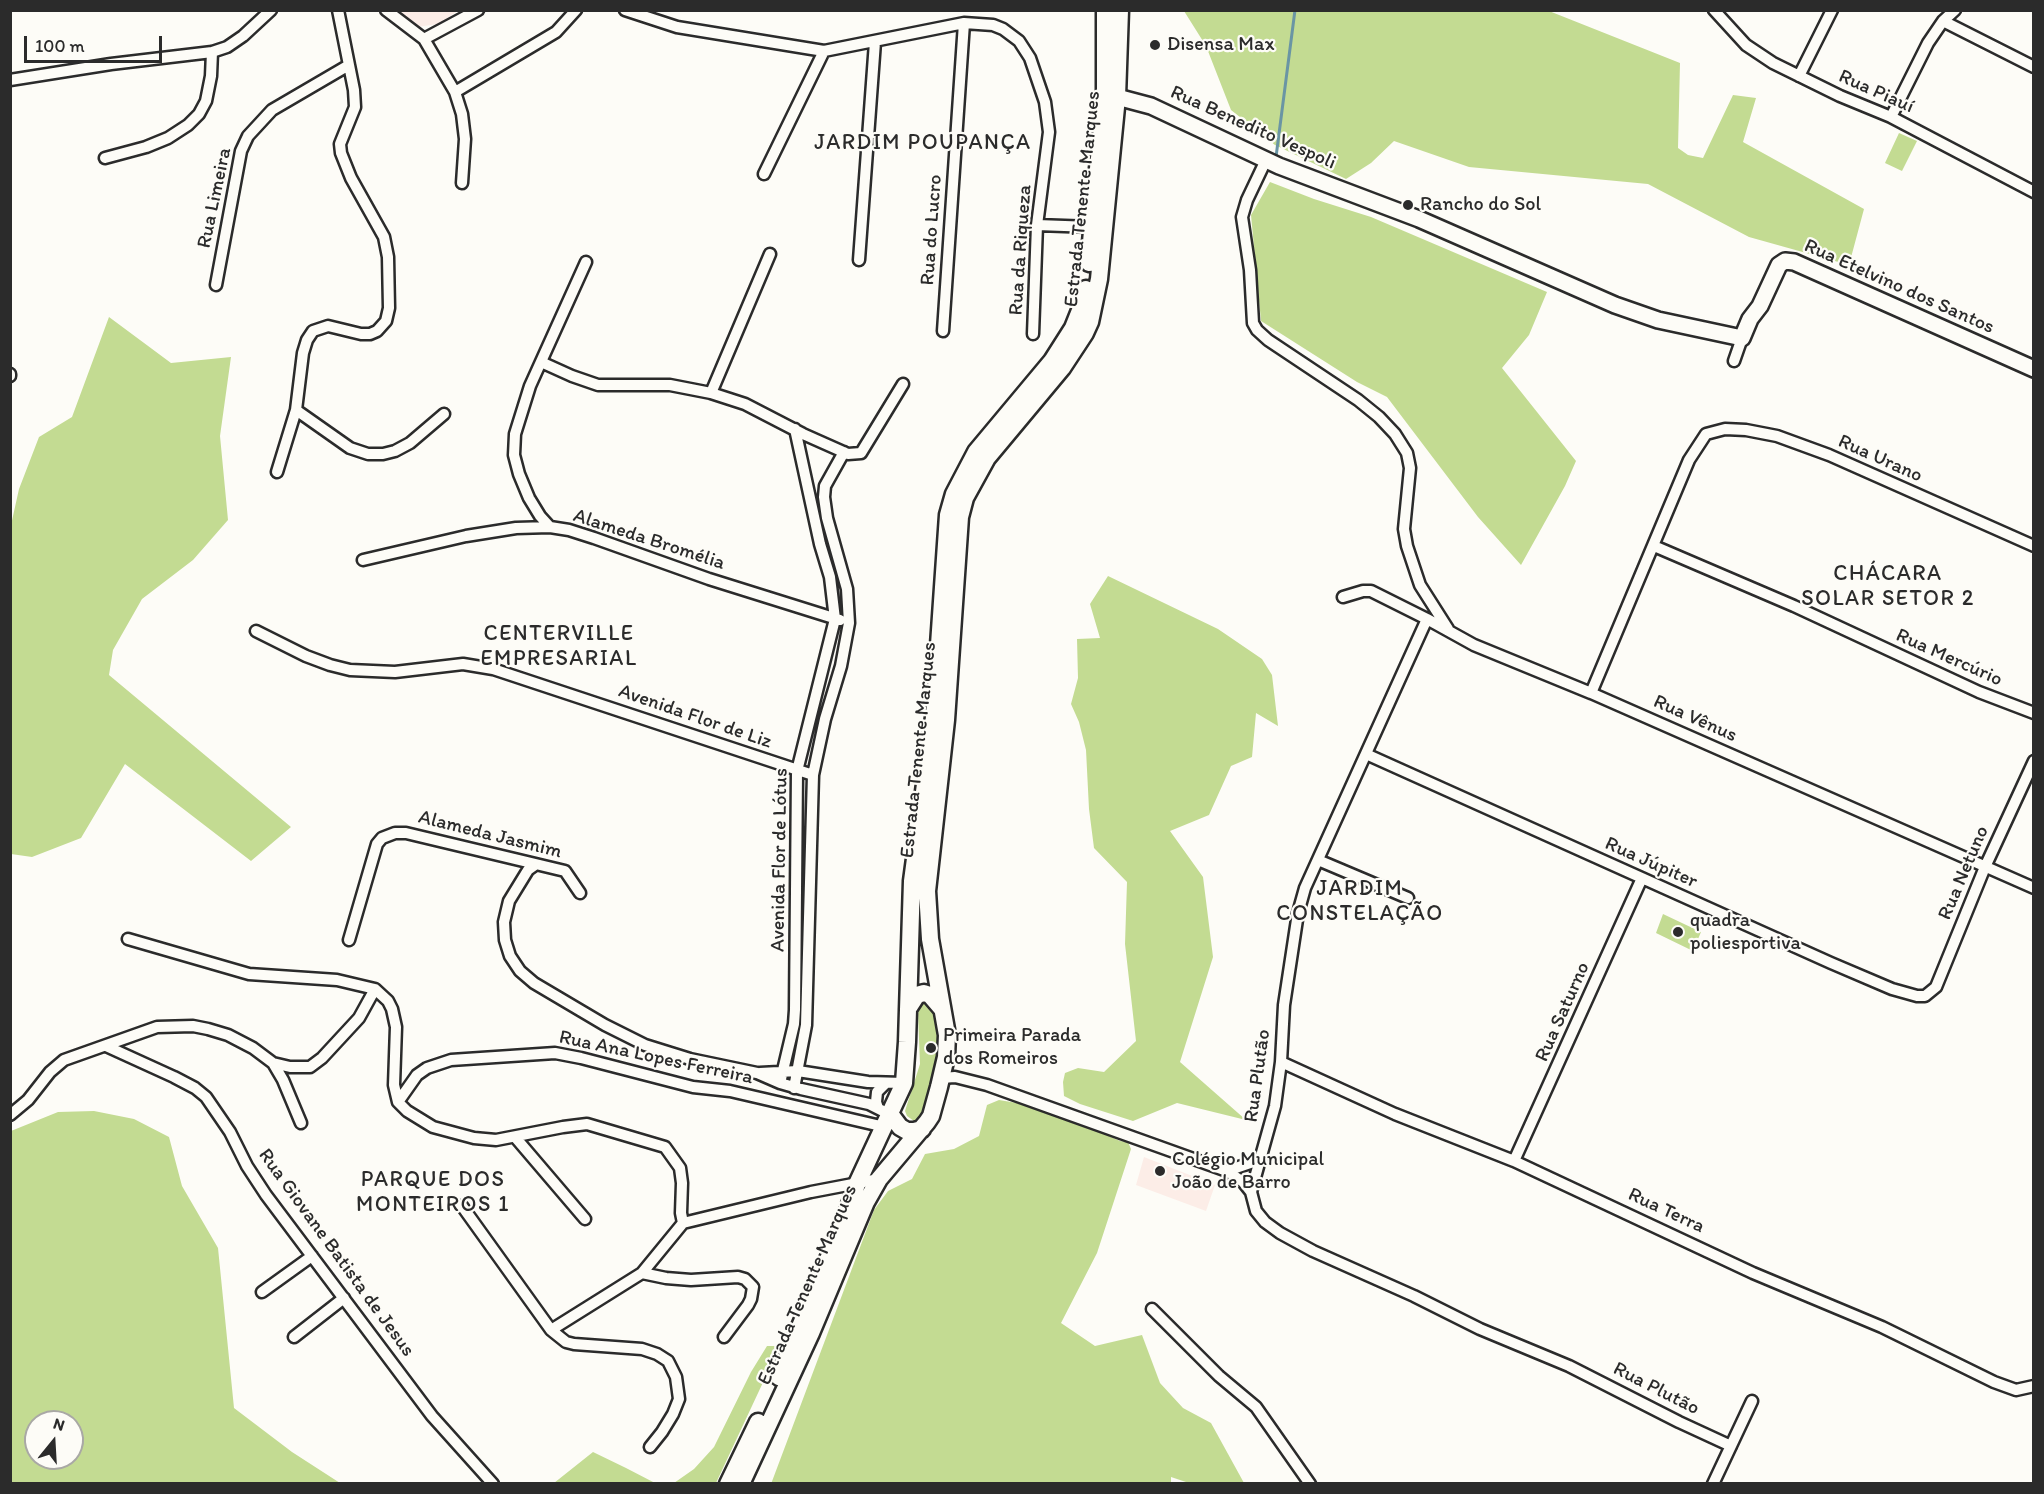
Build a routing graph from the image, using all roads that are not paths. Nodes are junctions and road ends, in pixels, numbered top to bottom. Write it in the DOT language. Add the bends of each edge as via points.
graph roads {
  1 [pos="272,10"];
  2 [pos="338,10"];
  3 [pos="387,10"];
  4 [pos="478,10"];
  5 [pos="576,10"];
  6 [pos="625,10"];
  7 [pos="1105,10"];
  8 [pos="1120,10"];
  9 [pos="1714,10"];
  10 [pos="1832,10"];
  11 [pos="1955,10"];
  12 [pos="1943,21"];
  13 [pos="964,23"];
  14 [pos="424,39"];
  15 [pos="875,42"];
  16 [pos="824,51"];
  17 [pos="212,52"];
  18 [pos="349,65"];
  19 [pos="2034,67"];
  20 [pos="1799,76"];
  21 [pos="10,80"];
  22 [pos="455,92"];
  23 [pos="1117,97"];
  24 [pos="1892,117"];
  25 [pos="105,158"];
  26 [pos="1266,160"];
  27 [pos="764,174"];
  28 [pos="462,183"];
  29 [pos="2034,192"];
  30 [pos="1037,225"];
  31 [pos="1092,228"];
  32 [pos="770,254"];
  33 [pos="859,260"];
  34 [pos="586,262"];
  35 [pos="216,285"];
  36 [pos="944,331"];
  37 [pos="1033,334"];
  38 [pos="1742,338"];
  39 [pos="1734,361"];
  40 [pos="541,362"];
  41 [pos="2034,369"];
  42 [pos="903,384"];
  43 [pos="711,393"];
  44 [pos="296,410"];
  45 [pos="444,414"];
  46 [pos="795,429"];
  47 [pos="844,452"];
  48 [pos="277,472"];
  49 [pos="550,527"];
  50 [pos="1654,546"];
  51 [pos="2034,546"];
  52 [pos="363,560"];
  53 [pos="1343,597"];
  54 [pos="835,619"];
  55 [pos="1427,619"];
  56 [pos="849,622"];
  57 [pos="256,631"];
  58 [pos="1450,632"];
  59 [pos="1591,693"];
  60 [pos="2034,713"];
  61 [pos="1366,754"];
  62 [pos="2034,761"];
  63 [pos="797,771"];
  64 [pos="813,776"];
  65 [pos="1318,860"];
  66 [pos="535,865"];
  67 [pos="1985,867"];
  68 [pos="1642,878"];
  69 [pos="2034,888"];
  70 [pos="580,893"];
  71 [pos="1408,898"];
  72 [pos="128,939"];
  73 [pos="349,940"];
  74 [pos="375,989"];
  75 [pos="1925,996"];
  76 [pos="908,1009"];
  77 [pos="943,1010"];
  78 [pos="106,1046"];
  79 [pos="946,1057"];
  80 [pos="1281,1062"];
  81 [pos="273,1063"];
  82 [pos="783,1071"];
  83 [pos="798,1071"];
  84 [pos="757,1073"];
  85 [pos="941,1078"];
  86 [pos="780,1083"];
  87 [pos="886,1083"];
  88 [pos="904,1083"];
  89 [pos="987,1085"];
  90 [pos="794,1088"];
  91 [pos="398,1102"];
  92 [pos="10,1114"];
  93 [pos="885,1117"];
  94 [pos="301,1123"];
  95 [pos="922,1129"];
  96 [pos="515,1137"];
  97 [pos="1259,1160"];
  98 [pos="1514,1161"];
  99 [pos="1227,1171"];
  100 [pos="879,1179"];
  101 [pos="856,1184"];
  102 [pos="1251,1192"];
  103 [pos="462,1206"];
  104 [pos="585,1219"];
  105 [pos="683,1223"];
  106 [pos="312,1256"];
  107 [pos="642,1273"];
  108 [pos="262,1292"];
  109 [pos="344,1298"];
  110 [pos="1152,1309"];
  111 [pos="551,1330"];
  112 [pos="294,1337"];
  113 [pos="724,1337"];
  114 [pos="2034,1386"];
  115 [pos="1752,1401"];
  116 [pos="1731,1446"];
  117 [pos="650,1447"];
  118 [pos="493,1484"];
  119 [pos="728,1484"];
  120 [pos="741,1484"];
  121 [pos="1310,1484"];
  122 [pos="1713,1484"];
  1 -- 17 [label="street" via="235,42"];
  2 -- 18 [label="street"];
  3 -- 14 [label="street"];
  4 -- 14 [label="street"];
  5 -- 22 [label="street" via="550,36"];
  6 -- 16 [label="street, Rua da Riqueza" via="677,27"];
  7 -- 31 [label="main road, Estrada Tenente Marques" via="1105,95"];
  8 -- 23 [label="main road, Estrada Tenente Marques"];
  9 -- 20 [label="street, Rua Piauí" via="1746,45"];
  10 -- 20 [label="street"];
  11 -- 12 [label="street"];
  12 -- 19 [label="street"];
  12 -- 24 [label="street"];
  13 -- 15 [label="street, Rua da Riqueza"];
  13 -- 30 [label="street, Rua da Riqueza" via="1003,29 1019,41 1037,76 1049,132"];
  13 -- 36 [label="street, Rua do Lucro"];
  14 -- 22 [label="street"];
  15 -- 16 [label="street, Rua da Riqueza"];
  15 -- 33 [label="street"];
  16 -- 27 [label="street"];
  17 -- 21 [label="street"];
  17 -- 25 [label="street" via="206,101 193,120 168,138"];
  18 -- 35 [label="street, Rua Limeira" via="272,110 248,136 241,152"];
  18 -- 44 [label="street" via="355,107 340,153 384,237 390,308 386,321 370,334 328,326 313,331 303,353"];
  20 -- 24 [label="street, Rua Piauí"];
  22 -- 28 [label="street" via="465,139"];
  23 -- 26 [label="street, Rua Benedito Vespoli" via="1151,106"];
  23 -- 77 [label="main road, Estrada Tenente Marques" via="1097,294 1090,322 1062,368 987,458 965,498 960,517 946,720 927,891 929,930"];
  24 -- 29 [label="street, Rua Piauí"];
  26 -- 38 [label="street, Rua Benedito Vespoli" via="1419,219 1615,305 1658,320"];
  26 -- 58 [label="street" via="1242,217 1253,323 1268,340 1358,400 1395,434 1407,453 1410,468 1404,529 1407,546 1420,585"];
  30 -- 31 [label="street"];
  30 -- 37 [label="street, Rua da Riqueza"];
  31 -- 76 [label="main road, Estrada Tenente Marques" via="1085,294 1074,328 1052,361 976,452 954,494 948,515 934,717 912,881"];
  32 -- 43 [label="street"];
  34 -- 40 [label="street"];
  38 -- 39 [label="street, Rua Etelvino dos Santos"];
  38 -- 41 [label="street, Rua Etelvino dos Santos" via="1779,265 1785,261"];
  40 -- 43 [label="street" via="598,385 670,385"];
  40 -- 49 [label="street" via="520,412 514,455 529,498"];
  42 -- 47 [label="street" via="861,453"];
  43 -- 46 [label="street" via="745,404"];
  44 -- 45 [label="street" via="350,448 368,454 395,451"];
  44 -- 48 [label="street"];
  46 -- 47 [label="street"];
  46 -- 54 [label="street, Avenida Flor de Lótus" via="830,577"];
  47 -- 56 [label="street, Avenida Flor de Lótus" via="825,486 824,497 847,590"];
  49 -- 52 [label="street, Alameda Bromélia" via="466,536"];
  49 -- 54 [label="street, Alameda Bromélia" via="594,538"];
  50 -- 51 [label="street, Rua Urano" via="1689,460 1706,434 1725,429 1777,436 1829,455"];
  50 -- 59 [label="street"];
  50 -- 60 [label="street, Rua Mercúrio"];
  53 -- 55 [label="street, Rua Vênus" via="1371,591"];
  54 -- 56 [label="street, Alameda Bromélia"];
  54 -- 63 [label="street, Avenida Flor de Lótus"];
  55 -- 58 [label="street, Rua Vênus"];
  55 -- 61 [label="street, Rua Plutão"];
  56 -- 64 [label="street, Avenida Flor de Lótus"];
  57 -- 63 [label="street, Avenida Flor de Liz" via="306,656 350,670 395,672 463,664 493,669"];
  58 -- 59 [label="street, Rua Vênus"];
  59 -- 67 [label="street, Rua Vênus"];
  61 -- 65 [label="street, Rua Plutão"];
  61 -- 68 [label="street, Rua Júpiter"];
  62 -- 67 [label="street, Rua Netuno"];
  63 -- 64 [label="street, Avenida Flor de Liz"];
  63 -- 82 [label="street, Avenida Flor de Lótus" via="795,1010"];
  64 -- 83 [label="street, Avenida Flor de Lótus" via="807,1008"];
  65 -- 71 [label="street"];
  65 -- 80 [label="street, Rua Plutão" via="1298,913 1284,1005"];
  66 -- 70 [label="street, Alameda Jasmim" via="565,872"];
  66 -- 73 [label="street, Alameda Jasmim" via="406,833 387,834 373,854"];
  66 -- 84 [label="street" via="509,901 504,922 510,956 520,971 564,1001 645,1045"];
  67 -- 69 [label="street, Rua Vênus"];
  67 -- 75 [label="street, Rua Netuno" via="1936,987"];
  68 -- 75 [label="street, Rua Júpiter" via="1892,989"];
  68 -- 98 [label="street, Rua Saturno"];
  72 -- 74 [label="street" via="249,974 337,980"];
  74 -- 81 [label="street" via="359,1018 310,1067"];
  74 -- 91 [label="street" via="388,1001 396,1027 393,1066"];
  76 -- 77 [label="main road" via="917,995 924,993"];
  76 -- 88 [label="main road, Estrada Tenente Marques"];
  77 -- 79 [label="main road, Estrada Tenente Marques"];
  78 -- 81 [label="street" via="157,1027 193,1026 228,1035"];
  78 -- 92 [label="street" via="64,1060"];
  78 -- 106 [label="street, Rua Giovane Batista de Jesus" via="174,1077 206,1097 266,1195"];
  79 -- 85 [label="main road, Estrada Tenente Marques"];
  79 -- 89 [label="street" via="949,1064"];
  80 -- 97 [label="street, Rua Plutão" via="1275,1106"];
  80 -- 98 [label="street, Rua Terra" via="1395,1114"];
  81 -- 94 [label="street"];
  82 -- 83 [label="street"];
  82 -- 84 [label="street"];
  82 -- 86 [label="street, Avenida Flor de Lótus"];
  83 -- 87 [label="street"];
  83 -- 90 [label="street, Avenida Flor de Lótus"];
  84 -- 86 [label="street"];
  85 -- 89 [label="street" via="956,1077"];
  85 -- 95 [label="main road, Estrada Tenente Marques" via="931,1116"];
  86 -- 90 [label="street"];
  87 -- 88 [label="street"];
  87 -- 93 [label="street" via="876,1098"];
  88 -- 93 [label="main road, Estrada Tenente Marques"];
  89 -- 99 [label="street"];
  90 -- 93 [label="street"];
  91 -- 93 [label="street, Rua Ana Lopes Ferreira" via="417,1075 451,1060 555,1053 693,1087"];
  91 -- 96 [label="street" via="407,1112 451,1133 496,1140"];
  93 -- 95 [label="main road" via="907,1131"];
  93 -- 101 [label="main road, Estrada Tenente Marques"];
  95 -- 100 [label="main road, Estrada Tenente Marques"];
  96 -- 104 [label="street"];
  96 -- 105 [label="street" via="587,1125 665,1148 680,1168"];
  97 -- 99 [label="street"];
  97 -- 102 [label="street, Rua Plutão"];
  98 -- 114 [label="street, Rua Terra" via="1754,1273 1882,1327 2007,1388"];
  99 -- 102 [label="street"];
  100 -- 101 [label="street"];
  100 -- 120 [label="main road, Estrada Tenente Marques"];
  101 -- 105 [label="street"];
  101 -- 119 [label="main road, Estrada Tenente Marques" via="778,1380"];
  102 -- 116 [label="street, Rua Plutão" via="1256,1211 1280,1233 1480,1329 1569,1366"];
  103 -- 111 [label="street"];
  105 -- 107 [label="street"];
  106 -- 108 [label="street"];
  106 -- 109 [label="street, Rua Giovane Batista de Jesus"];
  107 -- 111 [label="street"];
  107 -- 113 [label="street" via="691,1280 745,1279 753,1287 751,1299"];
  109 -- 112 [label="street"];
  109 -- 118 [label="street, Rua Giovane Batista de Jesus" via="432,1416"];
  110 -- 121 [label="street" via="1256,1407"];
  111 -- 117 [label="street" via="566,1342 642,1349 668,1361 676,1377 679,1399"];
  115 -- 116 [label="street"];
  116 -- 122 [label="street"];
}
